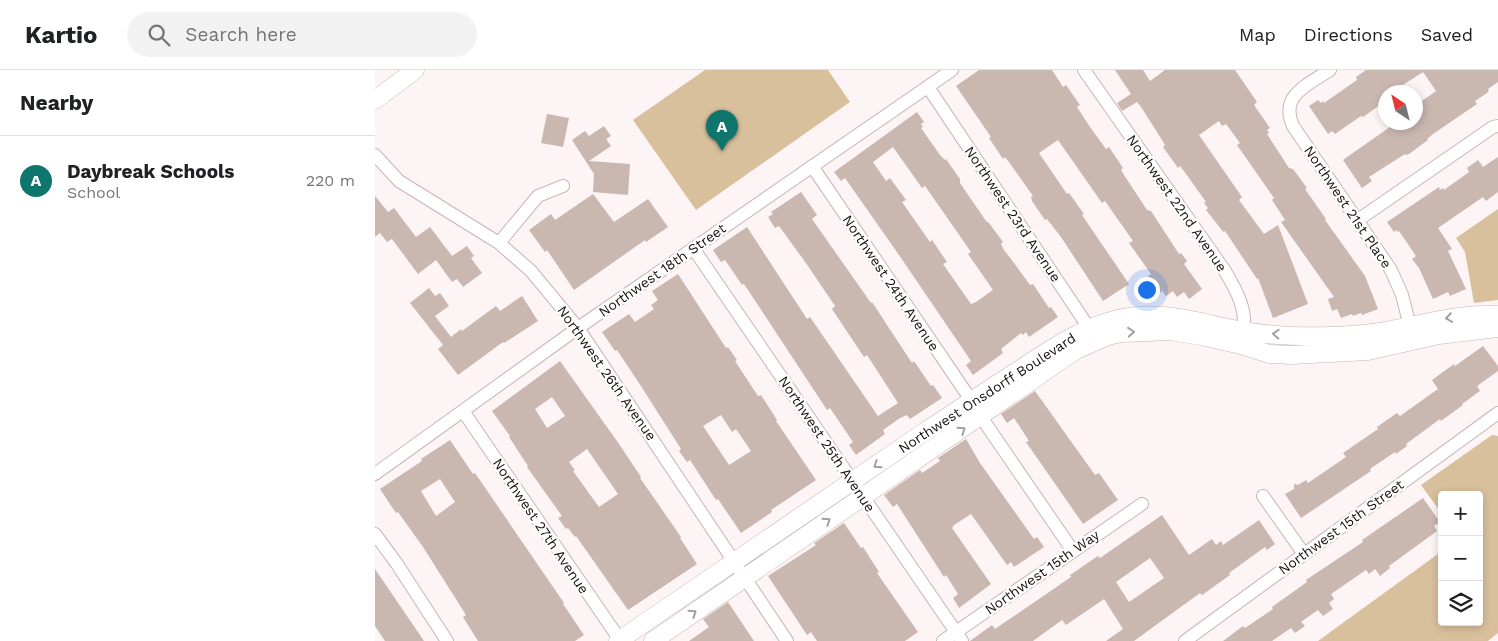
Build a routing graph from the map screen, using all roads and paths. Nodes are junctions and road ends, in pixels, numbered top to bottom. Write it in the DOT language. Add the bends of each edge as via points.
graph roads {
  1 [pos="415,70"];
  2 [pos="952,70"];
  3 [pos="1085,70"];
  4 [pos="1330,70"];
  5 [pos="928,87"];
  6 [pos="375,100"];
  7 [pos="1498,126"];
  8 [pos="375,155"];
  9 [pos="812,166"];
  10 [pos="563,186"];
  11 [pos="1358,220"];
  12 [pos="499,243"];
  13 [pos="693,248"];
  14 [pos="1498,314"];
  15 [pos="578,328"];
  16 [pos="1498,328"];
  17 [pos="1412,333"];
  18 [pos="1094,335"];
  19 [pos="1243,338"];
  20 [pos="971,400"];
  21 [pos="463,411"];
  22 [pos="1498,413"];
  23 [pos="981,417"];
  24 [pos="375,474"];
  25 [pos="853,482"];
  26 [pos="1263,496"];
  27 [pos="863,497"];
  28 [pos="1142,504"];
  29 [pos="375,534"];
  30 [pos="1073,551"];
  31 [pos="1304,554"];
  32 [pos="735,563"];
  33 [pos="745,577"];
  34 [pos="959,637"];
  35 [pos="447,641"];
  36 [pos="619,641"];
  37 [pos="653,641"];
  38 [pos="787,641"];
  39 [pos="943,641"];
  40 [pos="1185,641"];
  1 -- 6 [label="street"];
  2 -- 5 [label="street, Northwest 18th Street"];
  3 -- 19 [label="street, Northwest 22nd Avenue" via="1225,271 1239,296 1244,316"];
  4 -- 11 [label="street, Northwest 21st Place" via="1296,94 1289,103 1288,112 1293,126"];
  5 -- 9 [label="street, Northwest 18th Street"];
  5 -- 18 [label="street, Northwest 23rd Avenue"];
  7 -- 11 [label="street"];
  8 -- 12 [label="street, Northwest 26th Avenue" via="399,181"];
  9 -- 13 [label="street, Northwest 18th Street"];
  9 -- 20 [label="street, Northwest 24th Avenue"];
  10 -- 12 [label="street" via="538,196"];
  11 -- 17 [label="street, Northwest 21st Place" via="1397,280"];
  12 -- 15 [label="street, Northwest 26th Avenue" via="531,271"];
  13 -- 15 [label="street, Northwest 18th Street"];
  13 -- 25 [label="street, Northwest 25th Avenue"];
  14 -- 17 [label="street, Northwest Onsdorff Boulevard, one-way" via="1455,316"];
  15 -- 21 [label="street, Northwest 18th Street"];
  15 -- 32 [label="street, Northwest 26th Avenue"];
  16 -- 17 [label="street, Northwest Onsdorff Boulevard" via="1439,335"];
  17 -- 19 [label="street, Northwest Onsdorff Boulevard" via="1368,351 1292,355 1269,354"];
  18 -- 19 [label="street, Northwest Onsdorff Boulevard" via="1171,331"];
  18 -- 20 [label="street, Northwest Onsdorff Boulevard" via="1061,342"];
  18 -- 23 [label="street, Northwest Onsdorff Boulevard"];
  20 -- 25 [label="street, Northwest Onsdorff Boulevard, one-way"];
  21 -- 24 [label="street, Northwest 18th Street"];
  21 -- 36 [label="street, Northwest 27th Avenue"];
  22 -- 31 [label="street, Northwest 15th Street"];
  27 -- 23 [label="street, Northwest Onsdorff Boulevard, one-way"];
  23 -- 30 [label="street"];
  25 -- 27 [label="street, Northwest 25th Avenue"];
  25 -- 32 [label="street, Northwest Onsdorff Boulevard"];
  26 -- 31 [label="street"];
  33 -- 27 [label="street, Northwest Onsdorff Boulevard, one-way"];
  27 -- 34 [label="street, Northwest 25th Avenue"];
  28 -- 30 [label="street, Northwest 15th Way"];
  29 -- 35 [label="street"];
  30 -- 34 [label="street, Northwest 15th Way"];
  31 -- 40 [label="street, Northwest 15th Street"];
  32 -- 33 [label="street, Northwest 26th Avenue"];
  32 -- 36 [label="street, Northwest Onsdorff Boulevard"];
  37 -- 33 [label="street, Northwest Onsdorff Boulevard, one-way"];
  33 -- 38 [label="street, Northwest 26th Avenue"];
  34 -- 39 [label="street, Northwest 15th Way"];
}
